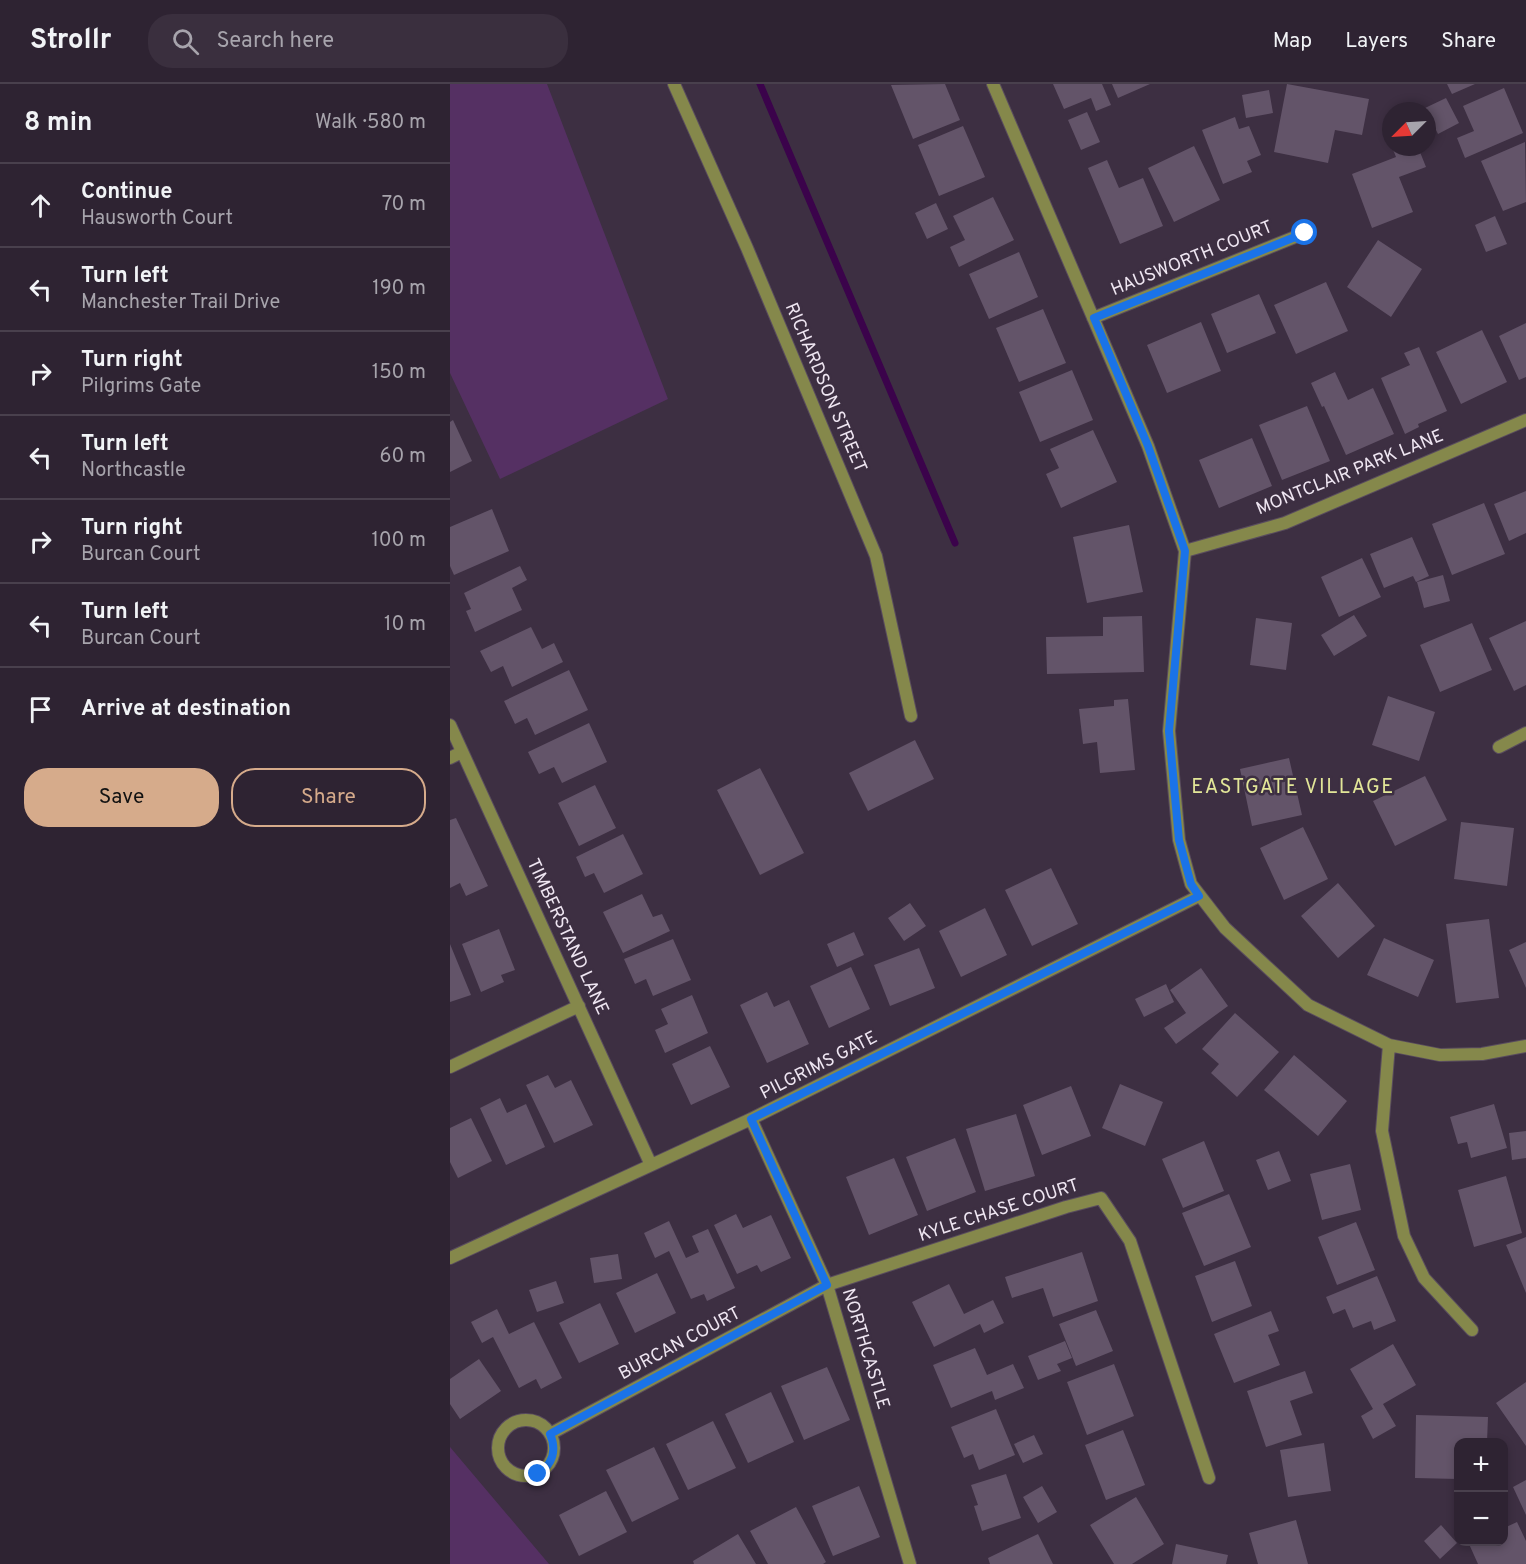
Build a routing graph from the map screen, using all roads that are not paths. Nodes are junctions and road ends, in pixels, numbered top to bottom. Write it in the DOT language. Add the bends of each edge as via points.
graph roads {
  1 [pos="674,84"];
  2 [pos="993,84"];
  3 [pos="1305,233"];
  4 [pos="1094,318"];
  5 [pos="1526,420"];
  6 [pos="1185,551"];
  7 [pos="911,716"];
  8 [pos="450,725"];
  9 [pos="1526,733"];
  10 [pos="1499,747"];
  11 [pos="462,752"];
  12 [pos="450,758"];
  13 [pos="1199,896"];
  14 [pos="579,1006"];
  15 [pos="1389,1045"];
  16 [pos="1526,1046"];
  17 [pos="450,1067"];
  18 [pos="751,1119"];
  19 [pos="651,1165"];
  20 [pos="450,1258"];
  21 [pos="827,1285"];
  22 [pos="1472,1330"];
  23 [pos="550,1434"];
  24 [pos="1209,1478"];
  25 [pos="910,1564"];
  1 -- 7 [label="street, RICHARDSON STREET" via="876,556"];
  2 -- 4 [label="street"];
  3 -- 4 [label="street, HAUSWORTH COURT"];
  4 -- 6 [label="street" via="1148,446"];
  5 -- 6 [label="street, MONTCLAIR PARK LANE" via="1285,523"];
  6 -- 13 [label="street" via="1169,731 1179,840 1191,884"];
  8 -- 11 [label="street, TIMBERSTAND LANE"];
  9 -- 10 [label="street"];
  11 -- 12 [label="street"];
  11 -- 14 [label="street, TIMBERSTAND LANE"];
  13 -- 15 [label="street" via="1225,928 1308,1005"];
  13 -- 18 [label="street, PILGRIMS GATE"];
  14 -- 17 [label="street"];
  14 -- 19 [label="street, TIMBERSTAND LANE"];
  15 -- 16 [label="street" via="1440,1055 1482,1054"];
  15 -- 22 [label="street" via="1382,1131 1404,1236 1424,1278"];
  18 -- 19 [label="street, PILGRIMS GATE"];
  18 -- 21 [label="street, NORTHCASTLE"];
  19 -- 20 [label="street, PILGRIMS GATE"];
  21 -- 23 [label="street, BURCAN COURT"];
  21 -- 24 [label="street, KYLE CHASE COURT" via="1101,1198 1130,1241"];
  21 -- 25 [label="street, NORTHCASTLE"];
  23 -- 23 [label="street" via="536,1422 527,1420 510,1425 499,1440 504,1467 511,1473 530,1477 546,1469 554,1452"];
}
